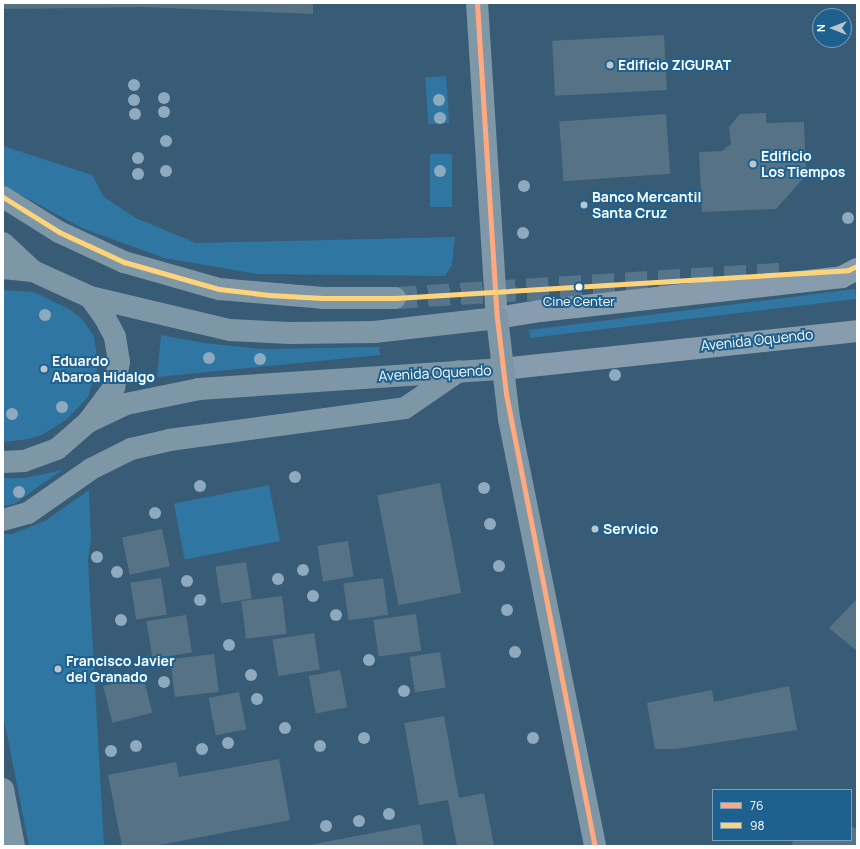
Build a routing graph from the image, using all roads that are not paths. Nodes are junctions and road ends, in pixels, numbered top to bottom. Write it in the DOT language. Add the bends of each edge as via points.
graph roads {
  1 [pos="477,3"];
  2 [pos="3,197"];
  3 [pos="3,244"];
  4 [pos="3,268"];
  5 [pos="857,269"];
  6 [pos="33,271"];
  7 [pos="90,297"];
  8 [pos="395,298"];
  9 [pos="497,318"];
  10 [pos="857,331"];
  11 [pos="502,369"];
  12 [pos="459,371"];
  13 [pos="88,422"];
  14 [pos="3,462"];
  15 [pos="3,520"];
  16 [pos="3,789"];
  17 [pos="14,846"];
  18 [pos="595,846"];
  1 -- 9 [label="street"];
  2 -- 8 [label="main road" via="59,232 124,262 205,285 269,295"];
  3 -- 6 [label="main road"];
  4 -- 6 [label="main road"];
  5 -- 9 [label="main road" via="842,278 540,311"];
  6 -- 7 [label="main road"];
  7 -- 9 [label="main road" via="230,330 374,332"];
  7 -- 13 [label="main road" via="115,337 118,362 114,388"];
  9 -- 11 [label="main road"];
  10 -- 11 [label="main road, Avenida Oquendo"];
  11 -- 12 [label="main road, Avenida Oquendo"];
  11 -- 18 [label="main road" via="509,419"];
  12 -- 13 [label="main road, Avenida Oquendo" via="199,389 126,404"];
  12 -- 15 [label="main road" via="405,408 169,440 131,450 91,469 28,513"];
  13 -- 14 [label="main road" via="57,450 24,461"];
  16 -- 17 [label="main road"];
}
